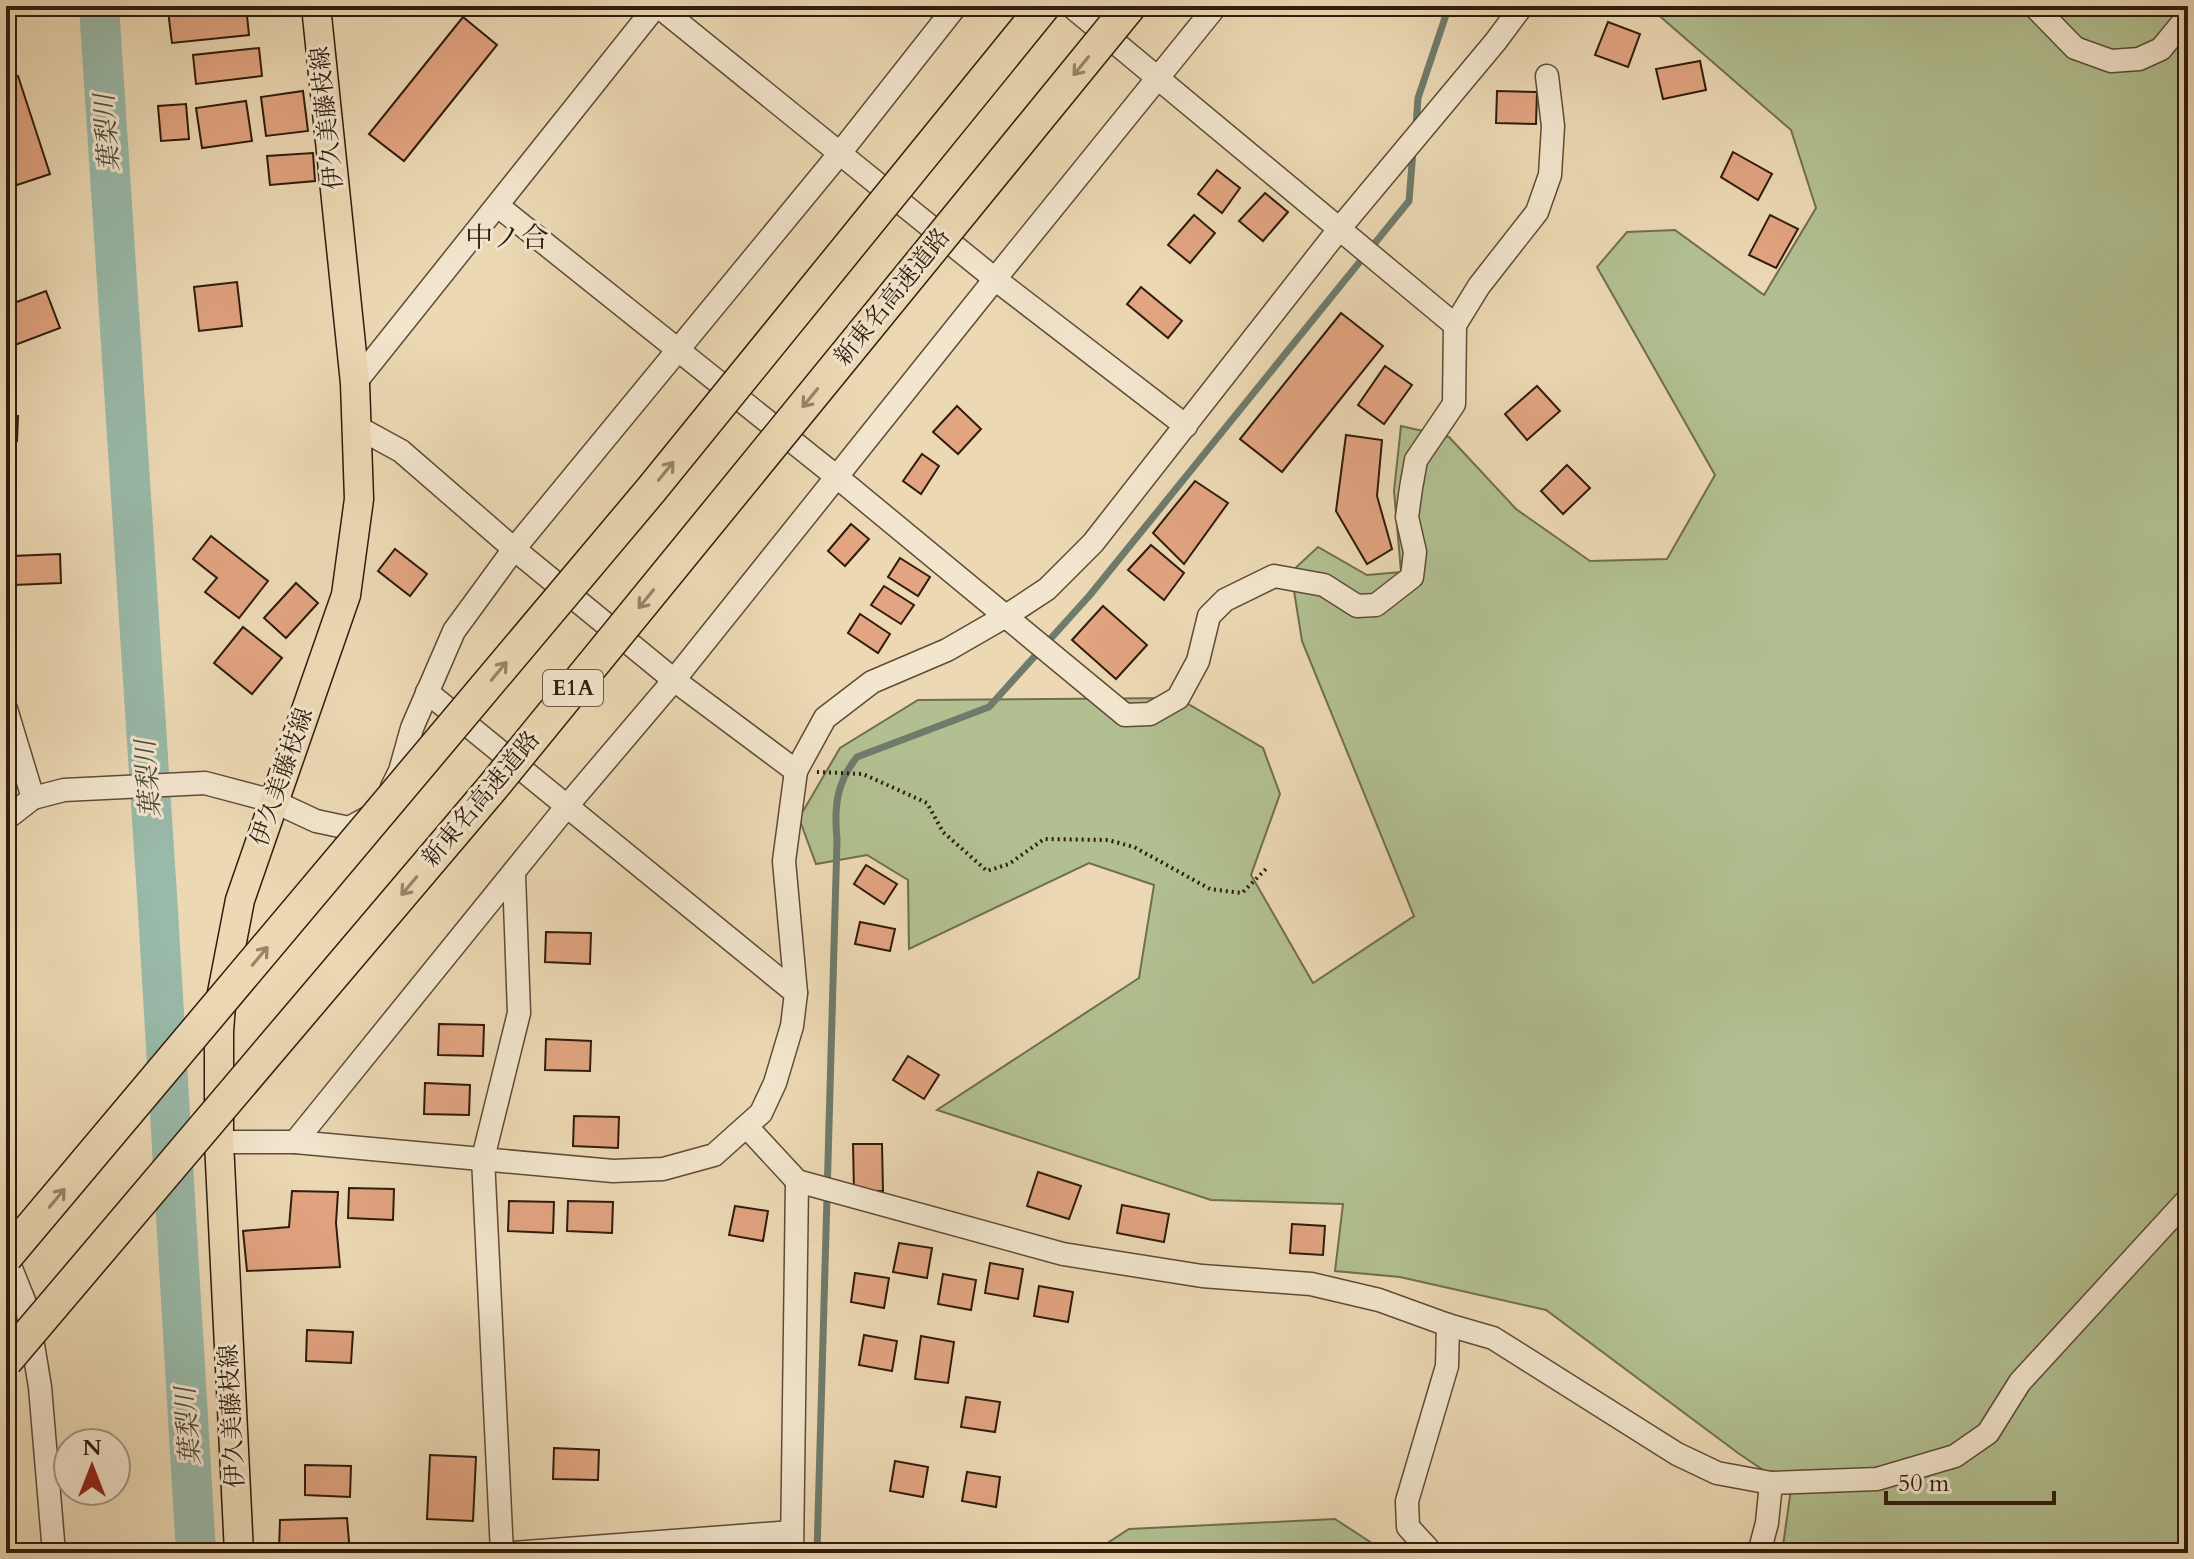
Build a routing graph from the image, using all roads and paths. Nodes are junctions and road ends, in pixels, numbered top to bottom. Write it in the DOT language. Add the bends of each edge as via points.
graph roads {
  1 [pos="316,6"];
  2 [pos="657,6"];
  3 [pos="956,6"];
  4 [pos="1044,6"];
  5 [pos="1071,6"];
  6 [pos="1130,6"];
  7 [pos="1216,6"];
  8 [pos="1522,6"];
  9 [pos="2034,6"];
  10 [pos="2188,16"];
  11 [pos="1547,76"];
  12 [pos="1160,77"];
  13 [pos="840,153"];
  14 [pos="498,206"];
  15 [pos="1340,228"];
  16 [pos="995,279"];
  17 [pos="1455,325"];
  18 [pos="677,349"];
  19 [pos="355,383"];
  20 [pos="1186,426"];
  21 [pos="357,427"];
  22 [pos="837,477"];
  23 [pos="514,549"];
  24 [pos="1006,616"];
  25 [pos="674,680"];
  26 [pos="427,692"];
  27 [pos="6,709"];
  28 [pos="796,771"];
  29 [pos="33,798"];
  30 [pos="273,801"];
  31 [pos="567,806"];
  32 [pos="6,819"];
  33 [pos="1266,869"];
  34 [pos="514,875"];
  35 [pos="796,993"];
  36 [pos="747,1127"];
  37 [pos="219,1142"];
  38 [pos="295,1142"];
  39 [pos="483,1158"];
  40 [pos="797,1181"];
  41 [pos="2188,1199"];
  42 [pos="6,1257"];
  43 [pos="1448,1325"];
  44 [pos="6,1361"];
  45 [pos="1771,1483"];
  46 [pos="792,1543"];
  47 [pos="54,1553"];
  48 [pos="239,1553"];
  49 [pos="502,1553"];
  50 [pos="513,1553"];
  51 [pos="1432,1553"];
  52 [pos="1759,1553"];
  1 -- 19 [label="main road, 伊久美藤枝線"];
  2 -- 13 [label="street"];
  2 -- 14 [label="street"];
  3 -- 13 [label="street"];
  42 -- 4 [label="highway, E1A, one-way, bridge" via="651,490"];
  5 -- 12 [label="street"];
  6 -- 44 [label="highway, 新東名高速道路 / E1A, one-way, bridge" via="492,788"];
  7 -- 12 [label="street"];
  8 -- 15 [label="street"];
  9 -- 10 [label="street" via="2075,48 2111,61 2139,59 2161,49"];
  11 -- 17 [label="street" via="1553,126 1550,175 1537,212"];
  12 -- 15 [label="street"];
  12 -- 16 [label="street"];
  13 -- 16 [label="street"];
  13 -- 18 [label="street"];
  14 -- 18 [label="street"];
  14 -- 19 [label="street"];
  15 -- 17 [label="street"];
  15 -- 20 [label="street"];
  16 -- 20 [label="street"];
  16 -- 22 [label="street"];
  17 -- 24 [label="street" via="1454,404 1416,460 1411,488 1407,517 1415,552 1412,577 1376,605 1357,606 1324,585 1274,576 1225,600 1209,616 1198,661 1178,698 1150,714 1125,715"];
  18 -- 22 [label="street"];
  18 -- 23 [label="street"];
  19 -- 21 [label="main road, 伊久美藤枝線"];
  20 -- 24 [label="street" via="1093,543 1047,589"];
  21 -- 23 [label="street" via="401,451"];
  21 -- 30 [label="main road, 伊久美藤枝線" via="359,499 346,595"];
  22 -- 24 [label="street"];
  22 -- 25 [label="street"];
  23 -- 25 [label="street"];
  23 -- 26 [label="street" via="454,631"];
  24 -- 28 [label="street" via="947,650 872,682 825,718"];
  25 -- 28 [label="street"];
  25 -- 31 [label="street"];
  26 -- 30 [label="street" via="400,771 370,818 349,828 316,821"];
  26 -- 31 [label="street"];
  27 -- 29 [label="street"];
  28 -- 33 [label="path" via="863,774 927,803 943,832 987,871 1009,864 1044,839 1108,840 1134,847 1210,889 1242,893"];
  28 -- 35 [label="street" via="784,861"];
  29 -- 30 [label="street" via="64,790 205,783"];
  29 -- 32 [label="street"];
  30 -- 37 [label="main road, 伊久美藤枝線" via="240,900 222,993"];
  31 -- 34 [label="street"];
  31 -- 35 [label="street"];
  34 -- 38 [label="street"];
  34 -- 39 [label="street" via="519,1013"];
  35 -- 36 [label="street" via="775,1083 761,1113"];
  36 -- 39 [label="street" via="714,1155 663,1169 613,1171"];
  36 -- 40 [label="street"];
  37 -- 38 [label="street"];
  37 -- 48 [label="main road, 伊久美藤枝線"];
  38 -- 39 [label="street"];
  39 -- 49 [label="street"];
  40 -- 43 [label="street" via="1063,1254 1202,1276 1311,1284 1379,1300"];
  40 -- 46 [label="street"];
  41 -- 45 [label="street" via="2020,1382 1988,1433 1955,1456 1877,1479"];
  42 -- 47 [label="street" via="27,1308 40,1387"];
  43 -- 45 [label="street" via="1493,1338 1677,1454 1717,1473"];
  43 -- 51 [label="street" via="1447,1366 1407,1501 1408,1527"];
  45 -- 52 [label="street"];
  46 -- 50 [label="street"];
}
